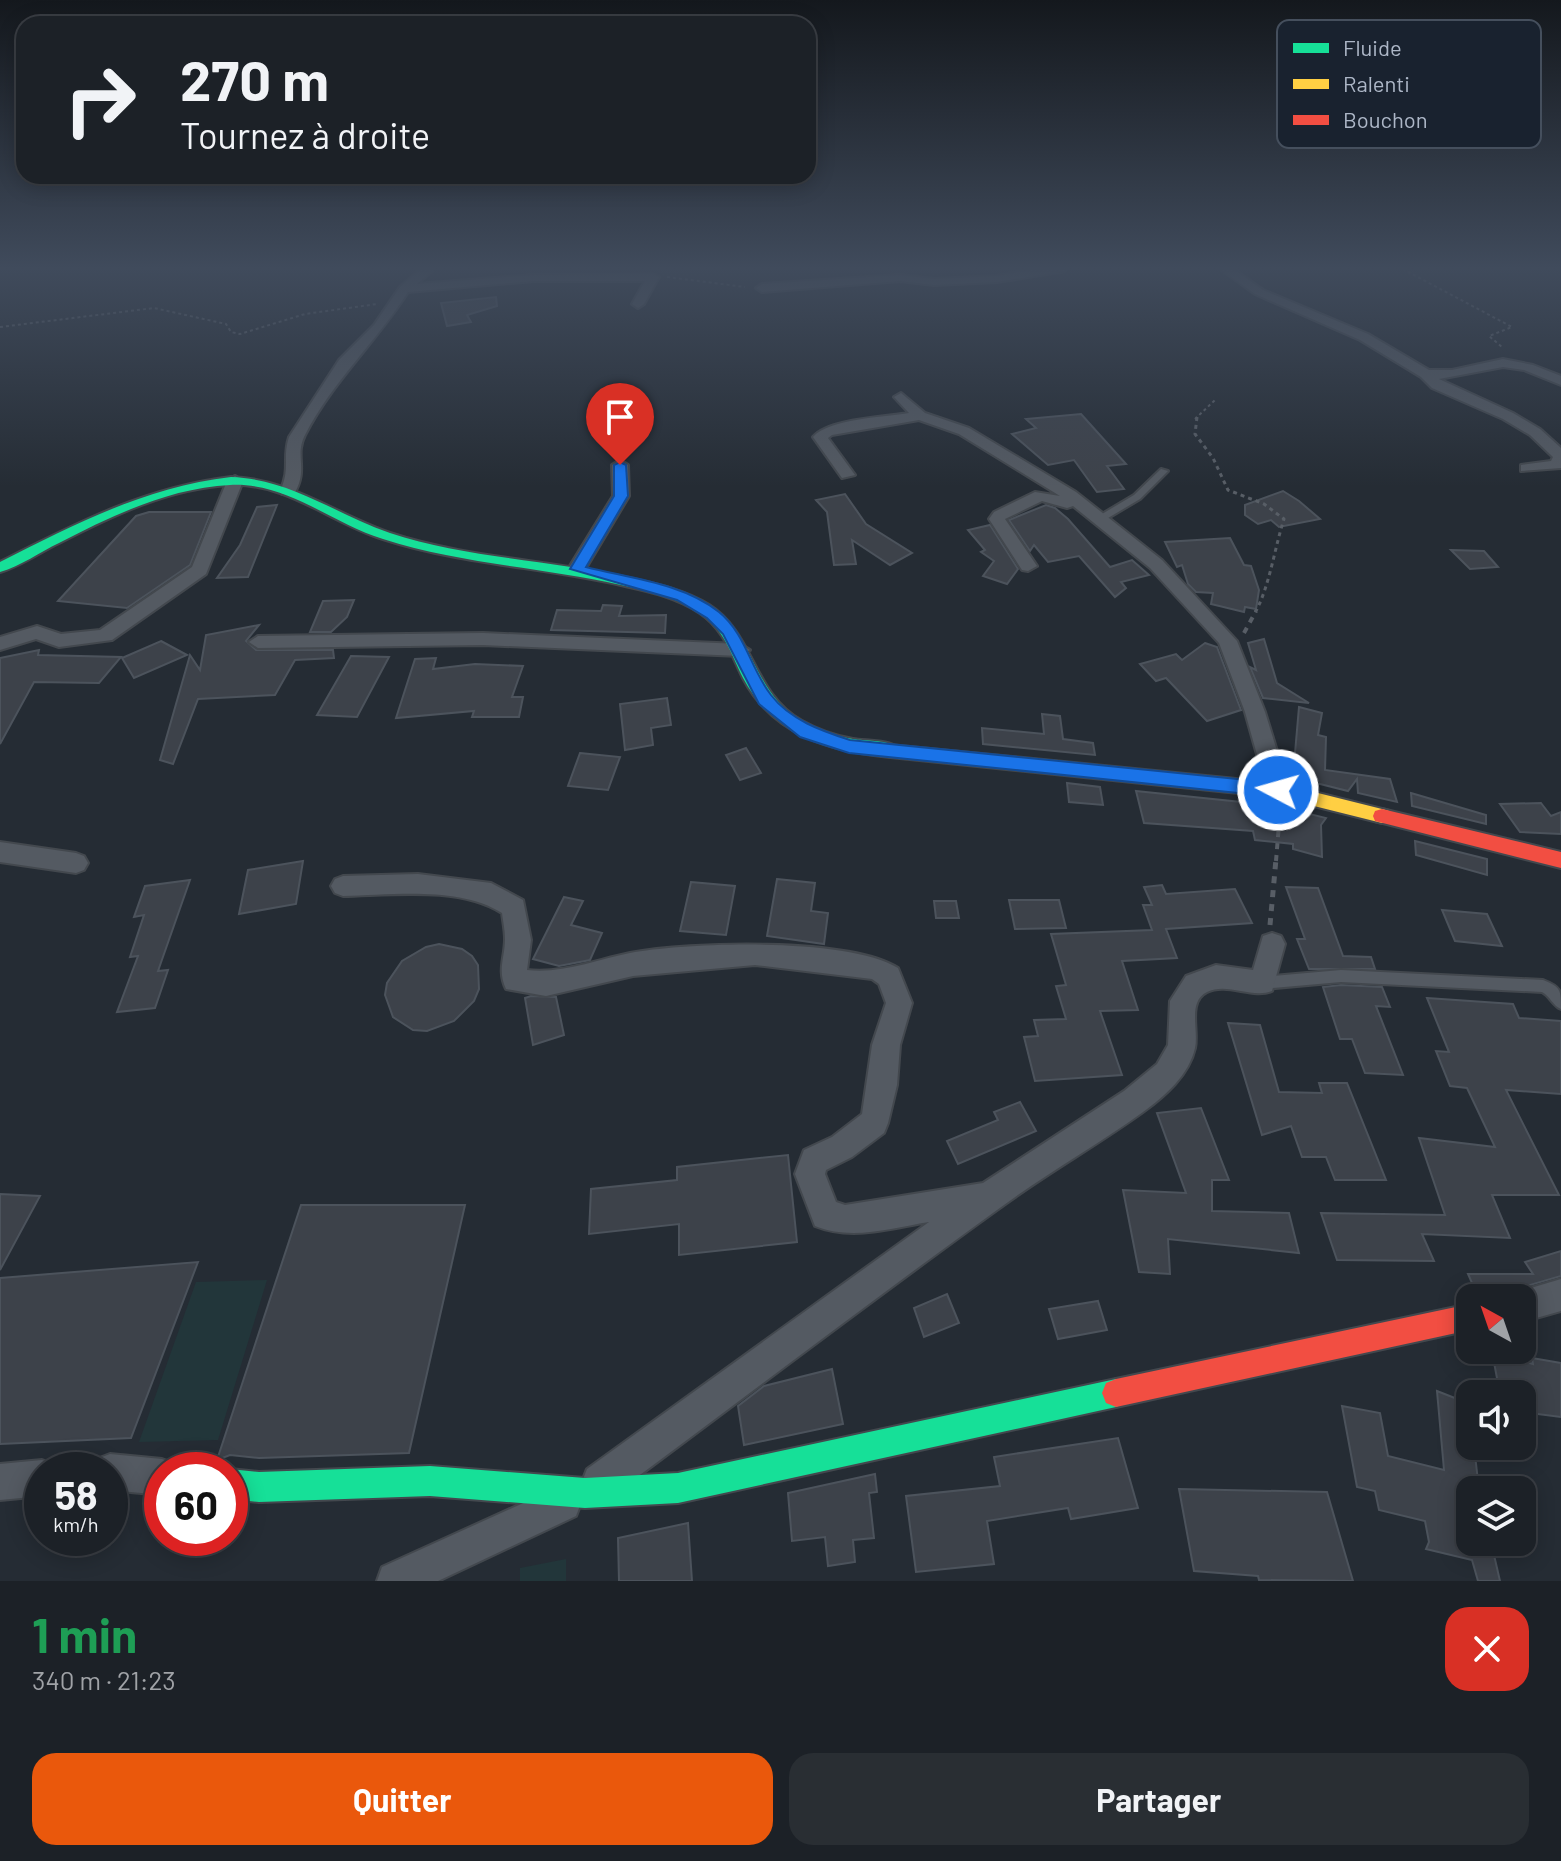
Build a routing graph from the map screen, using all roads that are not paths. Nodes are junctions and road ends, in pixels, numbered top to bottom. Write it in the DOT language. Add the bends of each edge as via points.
graph roads {
  1 [pos="364,340"];
  2 [pos="1369,340"];
  3 [pos="1426,374"];
  4 [pos="1561,381"];
  5 [pos="901,397"];
  6 [pos="920,416"];
  7 [pos="620,465"];
  8 [pos="1526,468"];
  9 [pos="1164,471"];
  10 [pos="847,475"];
  11 [pos="235,481"];
  12 [pos="288,491"];
  13 [pos="1081,504"];
  14 [pos="1100,519"];
  15 [pos="1028,566"];
  16 [pos="0,568"];
  17 [pos="577,569"];
  18 [pos="258,642"];
  19 [pos="0,644"];
  20 [pos="740,650"];
  21 [pos="1278,790"];
  22 [pos="0,852"];
  23 [pos="1561,860"];
  24 [pos="76,863"];
  25 [pos="343,886"];
  26 [pos="1272,944"];
  27 [pos="1263,983"];
  28 [pos="1561,1003"];
  29 [pos="989,1197"];
  30 [pos="1561,1295"];
  31 [pos="1536,1302"];
  32 [pos="1456,1320"];
  33 [pos="24,1480"];
  34 [pos="0,1482"];
  35 [pos="248,1486"];
  36 [pos="585,1493"];
  37 [pos="396,1581"];
  1 -- 12 [label="street" via="296,437 296,473"];
  2 -- 3 [label="street"];
  3 -- 4 [label="street" via="1444,377 1494,364 1517,365"];
  3 -- 8 [label="street" via="1437,385 1535,432 1561,456 1556,465"];
  5 -- 6 [label="street"];
  6 -- 10 [label="street" via="827,431 820,437"];
  6 -- 13 [label="street" via="964,431"];
  7 -- 17 [label="street" via="621,496"];
  9 -- 14 [label="lane" via="1137,497"];
  11 -- 12 [label="main road"];
  11 -- 16 [label="main road" via="184,487 133,503"];
  11 -- 19 [label="street" via="200,570 140,612 105,636 59,641 37,632"];
  12 -- 17 [label="main road" via="387,536"];
  13 -- 14 [label="street"];
  13 -- 15 [label="street" via="1041,495 1000,515 997,519"];
  14 -- 21 [label="street" via="1156,564 1228,641"];
  17 -- 20 [label="main road" via="682,597 712,614"];
  18 -- 20 [label="street" via="483,639"];
  20 -- 21 [label="main road" via="765,700 823,741"];
  21 -- 23 [label="main road"];
  22 -- 24 [label="street"];
  25 -- 29 [label="street" via="418,884 491,893 514,907 515,981 546,984 633,964 755,954 876,968 889,976 899,1003 886,1045 883,1085 874,1123 814,1160 810,1174 826,1215 845,1220"];
  26 -- 27 [label="street"];
  27 -- 28 [label="lane" via="1341,976 1543,986"];
  27 -- 29 [label="street" via="1216,977 1195,984 1183,1001 1182,1047 1167,1074"];
  29 -- 36 [label="street"];
  30 -- 31 [label="street"];
  32 -- 36 [label="main road" via="678,1488"];
  33 -- 34 [label="street"];
  35 -- 36 [label="main road" via="430,1481"];
  36 -- 37 [label="street"];
}
